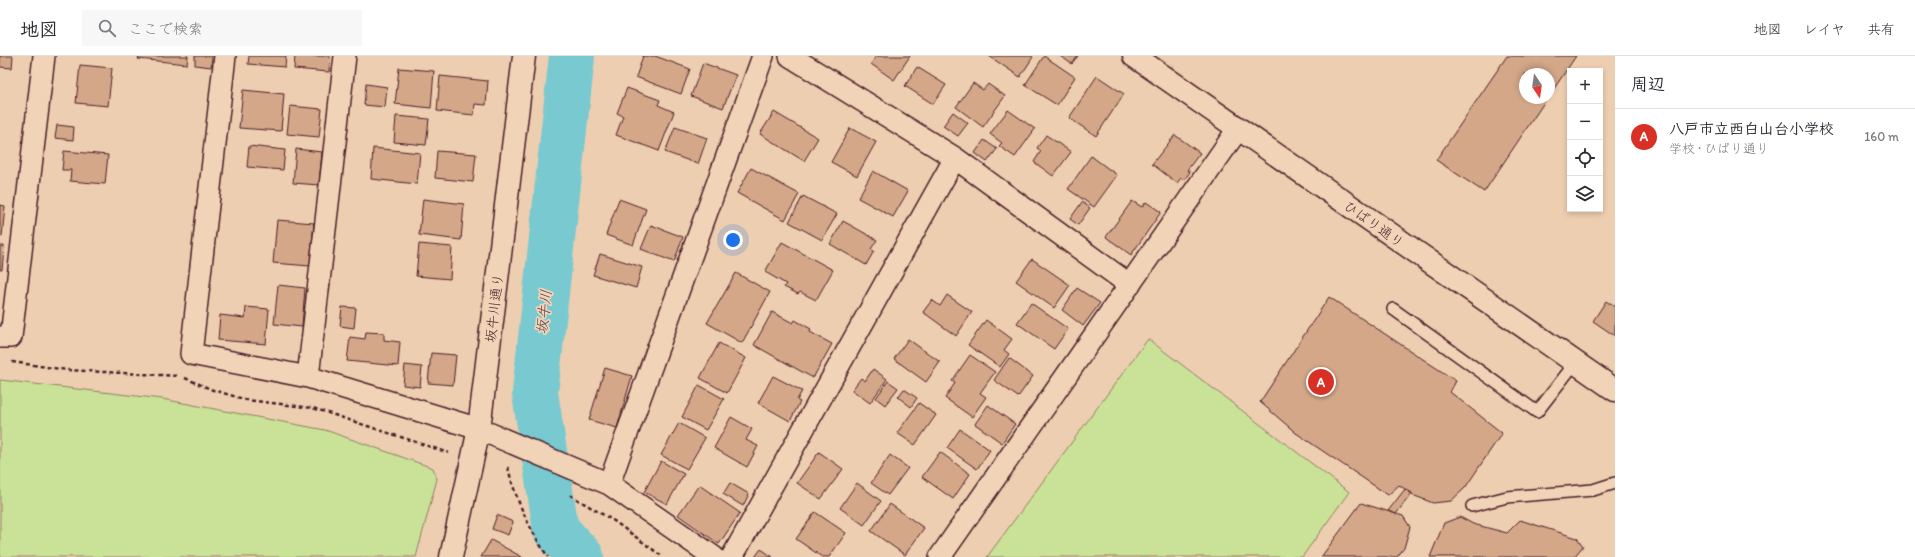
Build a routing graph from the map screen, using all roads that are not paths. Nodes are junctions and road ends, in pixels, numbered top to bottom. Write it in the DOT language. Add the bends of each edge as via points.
graph roads {
  1 [pos="44,56"];
  2 [pos="225,56"];
  3 [pos="345,56"];
  4 [pos="524,56"];
  5 [pos="763,56"];
  6 [pos="790,56"];
  7 [pos="1134,56"];
  8 [pos="1238,129"];
  9 [pos="955,158"];
  10 [pos="1130,285"];
  11 [pos="1393,309"];
  12 [pos="0,337"];
  13 [pos="1575,363"];
  14 [pos="308,377"];
  15 [pos="1615,390"];
  16 [pos="479,429"];
  17 [pos="1615,483"];
  18 [pos="608,484"];
  19 [pos="1472,506"];
  20 [pos="451,557"];
  21 [pos="714,557"];
  22 [pos="732,557"];
  23 [pos="940,557"];
  1 -- 12 [label="street" via="11,337"];
  2 -- 14 [label="street" via="191,354"];
  3 -- 14 [label="street"];
  4 -- 16 [label="street, 坂牛川通り"];
  5 -- 18 [label="street"];
  6 -- 9 [label="street"];
  7 -- 8 [label="street, ひばり通り"];
  8 -- 10 [label="street"];
  8 -- 13 [label="street, ひばり通り"];
  9 -- 10 [label="street"];
  9 -- 22 [label="street"];
  10 -- 23 [label="street"];
  11 -- 13 [label="lane" via="1537,412"];
  13 -- 15 [label="street, ひばり通り"];
  14 -- 16 [label="street"];
  16 -- 18 [label="street"];
  16 -- 20 [label="street, 坂牛川通り"];
  17 -- 19 [label="lane" via="1593,490 1507,497"];
  18 -- 21 [label="street"];
}
